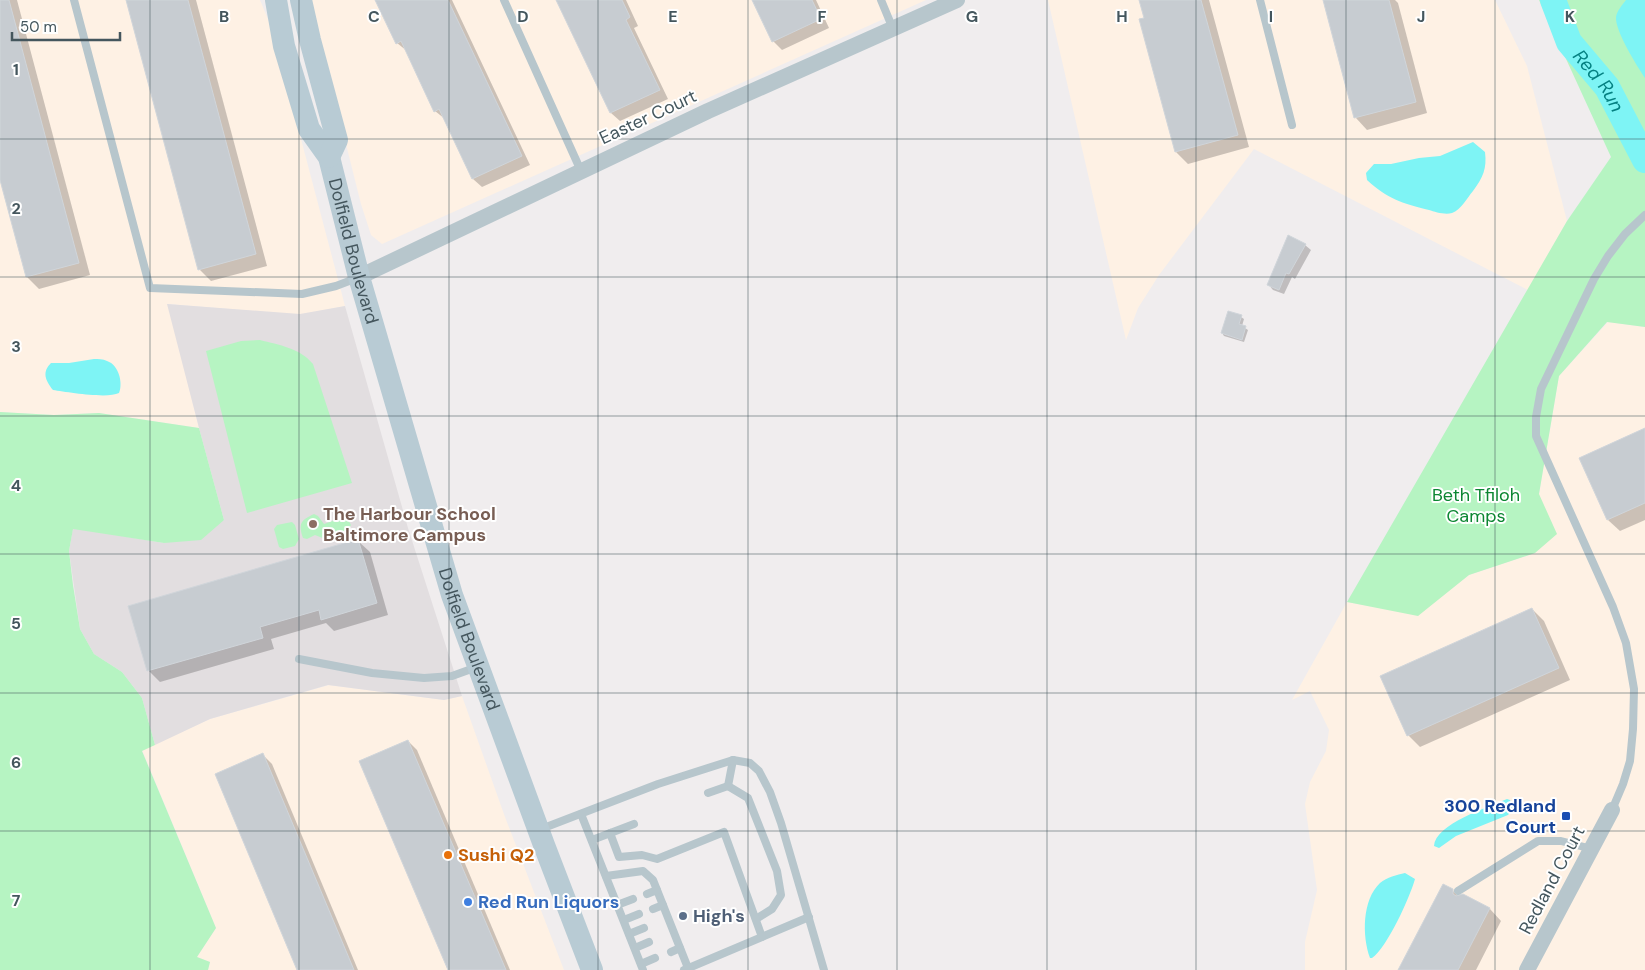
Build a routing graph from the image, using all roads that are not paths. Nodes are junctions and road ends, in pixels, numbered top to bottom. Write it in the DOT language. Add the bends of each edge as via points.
graph roads {
  1 [pos="74,0"];
  2 [pos="276,0"];
  3 [pos="301,0"];
  4 [pos="504,0"];
  5 [pos="881,0"];
  6 [pos="957,0"];
  7 [pos="1260,0"];
  8 [pos="894,29"];
  9 [pos="1292,125"];
  10 [pos="329,157"];
  11 [pos="581,171"];
  12 [pos="1645,215"];
  13 [pos="359,277"];
  14 [pos="299,659"];
  15 [pos="479,666"];
  16 [pos="733,760"];
  17 [pos="728,786"];
  18 [pos="708,794"];
  19 [pos="1612,810"];
  20 [pos="581,814"];
  21 [pos="634,824"];
  22 [pos="538,830"];
  23 [pos="610,833"];
  24 [pos="592,840"];
  25 [pos="1592,848"];
  26 [pos="606,876"];
  27 [pos="657,890"];
  28 [pos="1458,891"];
  29 [pos="647,894"];
  30 [pos="633,899"];
  31 [pos="618,905"];
  32 [pos="663,905"];
  33 [pos="653,909"];
  34 [pos="639,914"];
  35 [pos="809,917"];
  36 [pos="668,918"];
  37 [pos="624,920"];
  38 [pos="756,920"];
  39 [pos="659,922"];
  40 [pos="644,928"];
  41 [pos="674,932"];
  42 [pos="629,934"];
  43 [pos="665,936"];
  44 [pos="762,937"];
  45 [pos="649,942"];
  46 [pos="635,948"];
  47 [pos="680,948"];
  48 [pos="671,952"];
  49 [pos="656,958"];
  50 [pos="642,967"];
  51 [pos="686,969"];
  52 [pos="592,970"];
  53 [pos="824,970"];
  54 [pos="1527,970"];
  1 -- 13 [label="lane" via="150,288 302,294"];
  2 -- 10 [label="main road, Dolfield Boulevard" via="284,46 309,129"];
  3 -- 10 [label="main road, Dolfield Boulevard" via="337,140"];
  4 -- 11 [label="lane"];
  5 -- 8 [label="lane"];
  6 -- 8 [label="street, Easter Court"];
  7 -- 9 [label="lane"];
  8 -- 11 [label="street, Easter Court"];
  10 -- 13 [label="main road, Dolfield Boulevard"];
  11 -- 13 [label="street, Easter Court"];
  12 -- 19 [label="lane" via="1625,234 1594,279 1541,389 1536,417 1536,436 1626,643 1634,689 1633,729 1630,761"];
  13 -- 15 [label="main road, Dolfield Boulevard" via="452,595"];
  14 -- 15 [label="lane" via="372,673 424,678 452,676"];
  15 -- 22 [label="main road, Dolfield Boulevard"];
  16 -- 17 [label="lane"];
  16 -- 20 [label="lane"];
  16 -- 35 [label="lane" via="750,763 759,771 770,792"];
  17 -- 18 [label="lane"];
  17 -- 38 [label="lane" via="748,798 777,871 781,895 772,909"];
  19 -- 25 [label="street, Redland Court"];
  20 -- 22 [label="lane"];
  20 -- 24 [label="lane"];
  21 -- 23 [label="lane"];
  22 -- 52 [label="main road, Dolfield Boulevard"];
  23 -- 24 [label="lane"];
  23 -- 38 [label="lane" via="619,857 642,855 657,858 724,832"];
  24 -- 26 [label="lane"];
  25 -- 28 [label="lane" via="1561,841 1538,841"];
  25 -- 54 [label="street, Redland Court"];
  26 -- 27 [label="lane" via="643,871 653,880"];
  26 -- 31 [label="lane"];
  27 -- 29 [label="lane"];
  27 -- 32 [label="lane"];
  30 -- 31 [label="lane"];
  31 -- 37 [label="lane"];
  32 -- 33 [label="lane"];
  32 -- 36 [label="lane"];
  34 -- 37 [label="lane"];
  35 -- 44 [label="lane"];
  35 -- 53 [label="lane"];
  36 -- 39 [label="lane"];
  36 -- 41 [label="lane"];
  37 -- 42 [label="lane"];
  38 -- 44 [label="lane"];
  40 -- 42 [label="lane"];
  41 -- 43 [label="lane"];
  41 -- 47 [label="lane"];
  42 -- 46 [label="lane"];
  44 -- 51 [label="lane"];
  45 -- 46 [label="lane"];
  46 -- 50 [label="lane"];
  47 -- 48 [label="lane"];
  47 -- 51 [label="lane"];
  49 -- 50 [label="lane"];
}
